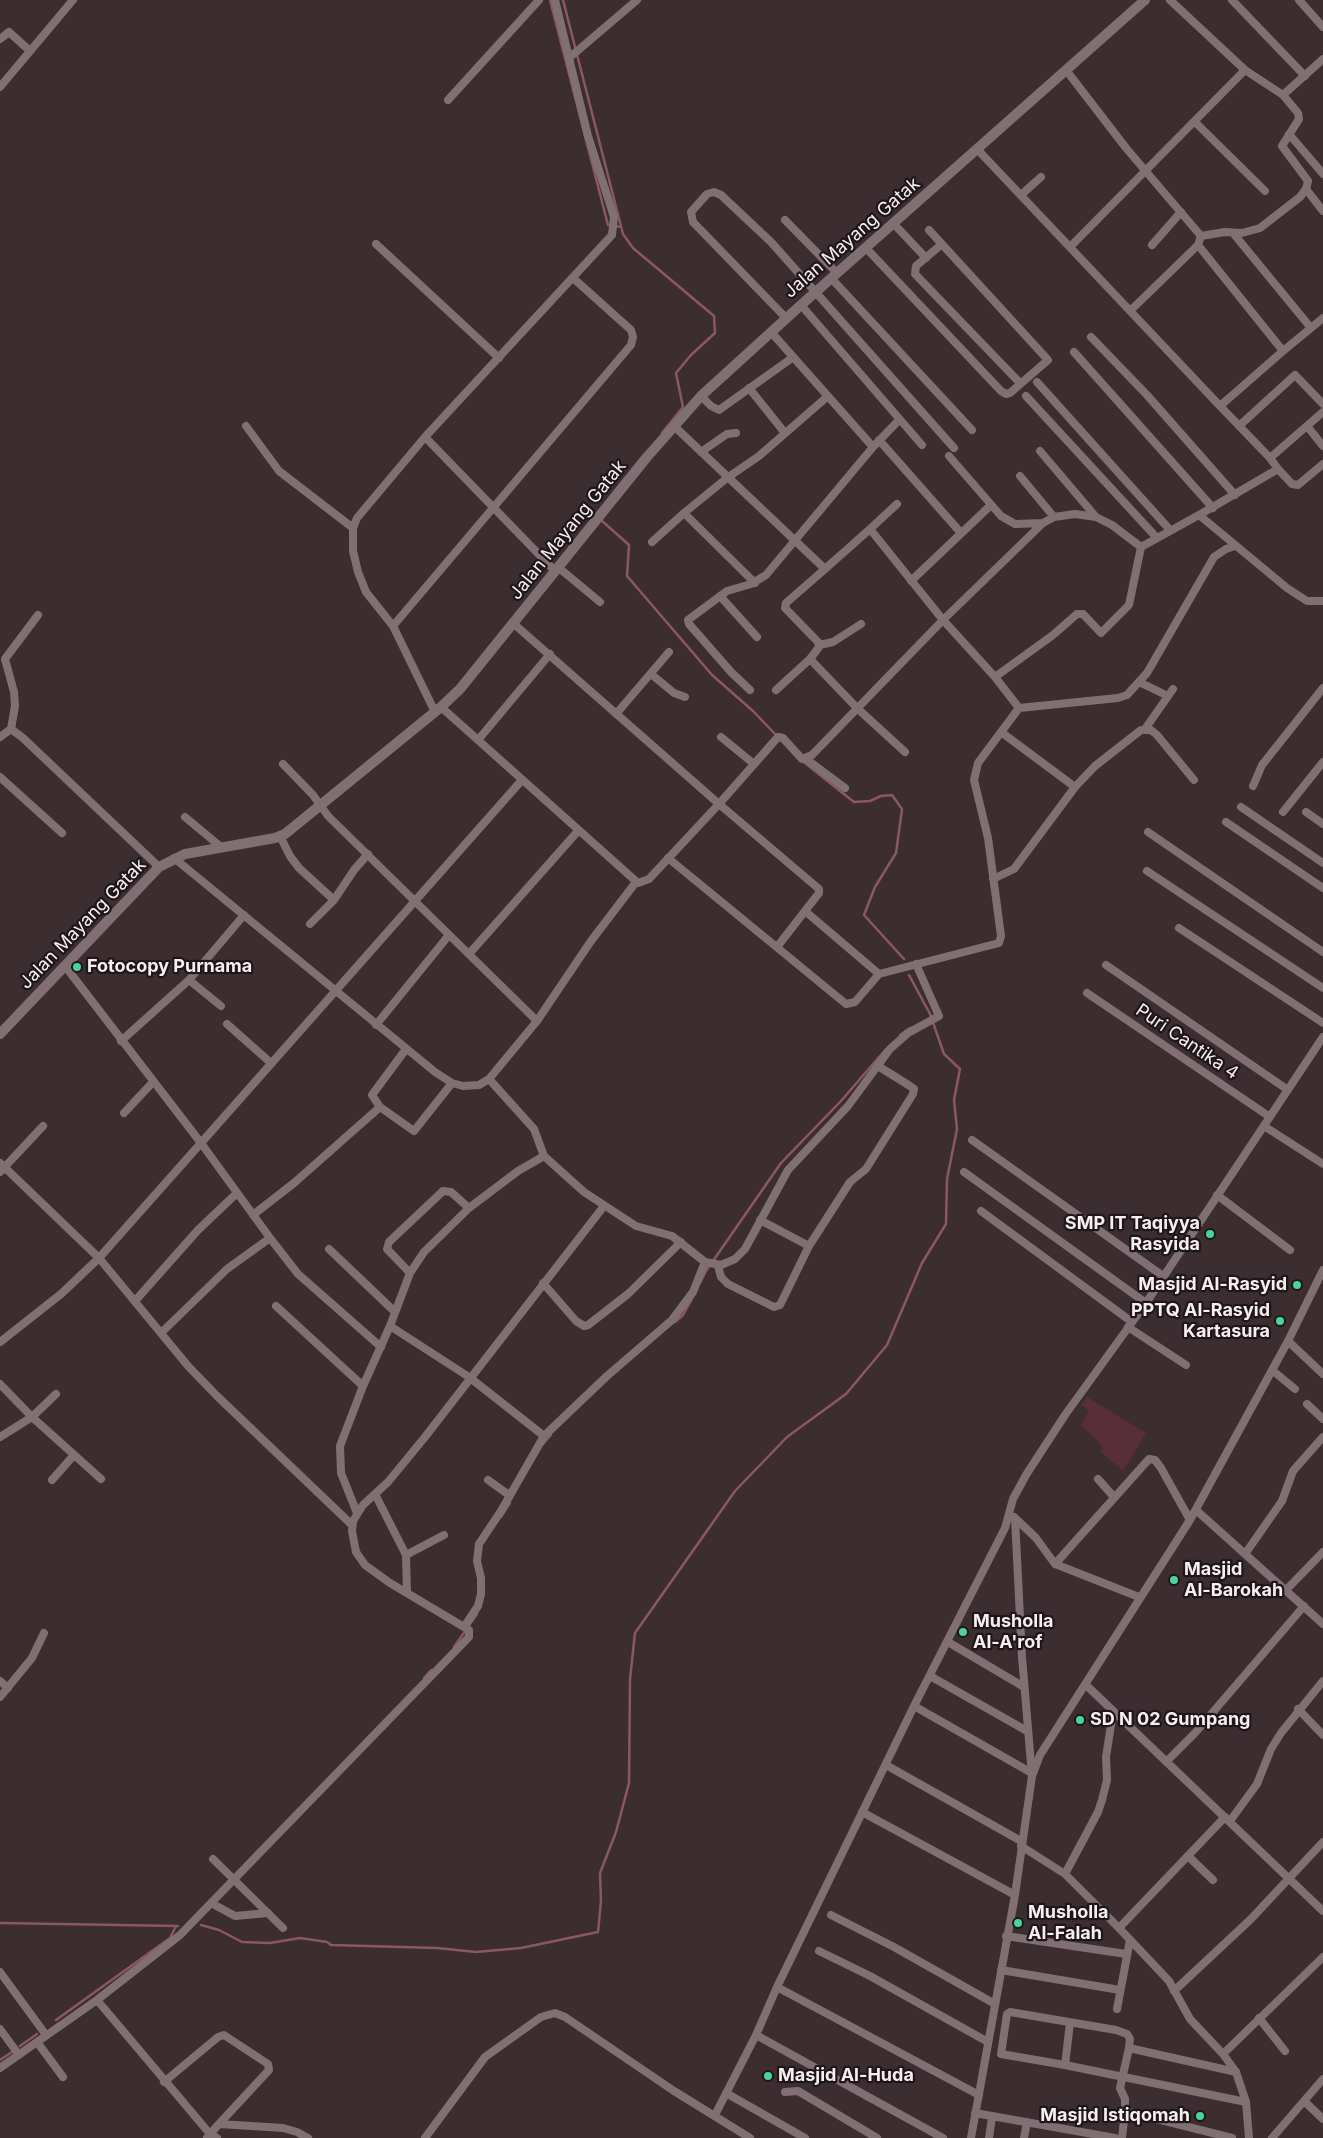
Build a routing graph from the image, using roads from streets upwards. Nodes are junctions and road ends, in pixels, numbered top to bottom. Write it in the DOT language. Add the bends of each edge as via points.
graph roads {
  1 [pos="73,0"];
  2 [pos="539,0"];
  3 [pos="555,0"];
  4 [pos="638,0"];
  5 [pos="1144,0"];
  6 [pos="1170,0"];
  7 [pos="1232,0"];
  8 [pos="1298,0"];
  9 [pos="1323,27"];
  10 [pos="0,39"];
  11 [pos="30,51"];
  12 [pos="573,54"];
  13 [pos="1323,60"];
  14 [pos="1066,70"];
  15 [pos="1245,70"];
  16 [pos="1305,76"];
  17 [pos="0,88"];
  18 [pos="1284,95"];
  19 [pos="448,100"];
  20 [pos="1195,122"];
  21 [pos="1289,134"];
  22 [pos="977,149"];
  23 [pos="1314,164"];
  24 [pos="1146,172"];
  25 [pos="1305,174"];
  26 [pos="1323,174"];
  27 [pos="1042,177"];
  28 [pos="1306,189"];
  29 [pos="1265,190"];
  30 [pos="1021,195"];
  31 [pos="1323,211"];
  32 [pos="1180,212"];
  33 [pos="785,220"];
  34 [pos="893,223"];
  35 [pos="929,230"];
  36 [pos="1232,232"];
  37 [pos="1201,236"];
  38 [pos="376,244"];
  39 [pos="942,244"];
  40 [pos="1152,245"];
  41 [pos="1198,245"];
  42 [pos="866,247"];
  43 [pos="1070,247"];
  44 [pos="926,258"];
  45 [pos="834,276"];
  46 [pos="573,278"];
  47 [pos="814,293"];
  48 [pos="801,304"];
  49 [pos="1131,310"];
  50 [pos="786,318"];
  51 [pos="1323,318"];
  52 [pos="1311,328"];
  53 [pos="771,332"];
  54 [pos="1091,337"];
  55 [pos="1283,351"];
  56 [pos="1074,352"];
  57 [pos="499,358"];
  58 [pos="792,358"];
  59 [pos="1037,382"];
  60 [pos="1020,383"];
  61 [pos="749,388"];
  62 [pos="702,396"];
  63 [pos="828,396"];
  64 [pos="1026,396"];
  65 [pos="1323,404"];
  66 [pos="1220,406"];
  67 [pos="1323,412"];
  68 [pos="899,420"];
  69 [pos="246,426"];
  70 [pos="674,426"];
  71 [pos="1239,426"];
  72 [pos="1307,426"];
  73 [pos="972,430"];
  74 [pos="736,433"];
  75 [pos="785,433"];
  76 [pos="426,437"];
  77 [pos="879,440"];
  78 [pos="922,445"];
  79 [pos="1323,446"];
  80 [pos="873,447"];
  81 [pos="954,448"];
  82 [pos="1040,451"];
  83 [pos="701,452"];
  84 [pos="949,456"];
  85 [pos="1270,458"];
  86 [pos="1323,464"];
  87 [pos="1278,469"];
  88 [pos="1020,476"];
  89 [pos="727,478"];
  90 [pos="1235,495"];
  91 [pos="897,504"];
  92 [pos="991,506"];
  93 [pos="495,508"];
  94 [pos="1213,508"];
  95 [pos="684,513"];
  96 [pos="1199,515"];
  97 [pos="1054,517"];
  98 [pos="1096,517"];
  99 [pos="1043,523"];
  100 [pos="353,528"];
  101 [pos="870,529"];
  102 [pos="1170,530"];
  103 [pos="960,533"];
  104 [pos="1157,538"];
  105 [pos="794,540"];
  106 [pos="652,542"];
  107 [pos="1231,544"];
  108 [pos="1141,547"];
  109 [pos="825,569"];
  110 [pos="557,570"];
  111 [pos="911,581"];
  112 [pos="755,582"];
  113 [pos="720,596"];
  114 [pos="1323,601"];
  115 [pos="600,602"];
  116 [pos="38,615"];
  117 [pos="943,620"];
  118 [pos="514,624"];
  119 [pos="861,624"];
  120 [pos="393,626"];
  121 [pos="757,637"];
  122 [pos="819,646"];
  123 [pos="669,652"];
  124 [pos="550,654"];
  125 [pos="2,658"];
  126 [pos="810,659"];
  127 [pos="651,674"];
  128 [pos="996,679"];
  129 [pos="1139,682"];
  130 [pos="1323,688"];
  131 [pos="1173,689"];
  132 [pos="750,690"];
  133 [pos="776,690"];
  134 [pos="1168,696"];
  135 [pos="685,697"];
  136 [pos="1019,708"];
  137 [pos="858,709"];
  138 [pos="438,710"];
  139 [pos="616,714"];
  140 [pos="11,729"];
  141 [pos="1145,729"];
  142 [pos="1000,732"];
  143 [pos="0,737"];
  144 [pos="721,737"];
  145 [pos="478,740"];
  146 [pos="905,752"];
  147 [pos="806,759"];
  148 [pos="1323,762"];
  149 [pos="283,764"];
  150 [pos="754,764"];
  151 [pos="0,777"];
  152 [pos="522,780"];
  153 [pos="1194,780"];
  154 [pos="1254,786"];
  155 [pos="1075,787"];
  156 [pos="845,788"];
  157 [pos="719,804"];
  158 [pos="321,806"];
  159 [pos="1241,808"];
  160 [pos="1283,812"];
  161 [pos="1306,812"];
  162 [pos="185,818"];
  163 [pos="1226,822"];
  164 [pos="1323,824"];
  165 [pos="578,832"];
  166 [pos="1148,832"];
  167 [pos="62,833"];
  168 [pos="280,836"];
  169 [pos="221,847"];
  170 [pos="368,854"];
  171 [pos="174,858"];
  172 [pos="668,858"];
  173 [pos="1323,863"];
  174 [pos="159,867"];
  175 [pos="1147,872"];
  176 [pos="993,879"];
  177 [pos="636,882"];
  178 [pos="1323,888"];
  179 [pos="334,900"];
  180 [pos="415,900"];
  181 [pos="805,911"];
  182 [pos="244,915"];
  183 [pos="310,924"];
  184 [pos="1178,928"];
  185 [pos="449,935"];
  186 [pos="777,947"];
  187 [pos="1323,952"];
  188 [pos="469,954"];
  189 [pos="916,964"];
  190 [pos="1106,965"];
  191 [pos="64,966"];
  192 [pos="879,974"];
  193 [pos="189,980"];
  194 [pos="1323,988"];
  195 [pos="334,991"];
  196 [pos="1087,993"];
  197 [pos="221,1006"];
  198 [pos="537,1021"];
  199 [pos="1323,1023"];
  200 [pos="227,1024"];
  201 [pos="376,1025"];
  202 [pos="0,1034"];
  203 [pos="1323,1037"];
  204 [pos="121,1041"];
  205 [pos="406,1049"];
  206 [pos="270,1063"];
  207 [pos="878,1066"];
  208 [pos="489,1079"];
  209 [pos="154,1082"];
  210 [pos="452,1083"];
  211 [pos="1288,1090"];
  212 [pos="380,1107"];
  213 [pos="124,1113"];
  214 [pos="1270,1117"];
  215 [pos="43,1126"];
  216 [pos="1264,1126"];
  217 [pos="972,1140"];
  218 [pos="201,1142"];
  219 [pos="544,1156"];
  220 [pos="1323,1164"];
  221 [pos="2,1168"];
  222 [pos="964,1172"];
  223 [pos="237,1193"];
  224 [pos="1217,1195"];
  225 [pos="604,1206"];
  226 [pos="469,1208"];
  227 [pos="981,1211"];
  228 [pos="253,1214"];
  229 [pos="760,1220"];
  230 [pos="270,1238"];
  231 [pos="682,1242"];
  232 [pos="809,1246"];
  233 [pos="329,1249"];
  234 [pos="1290,1250"];
  235 [pos="99,1258"];
  236 [pos="712,1264"];
  237 [pos="1323,1270"];
  238 [pos="410,1273"];
  239 [pos="1163,1276"];
  240 [pos="543,1283"];
  241 [pos="1320,1286"];
  242 [pos="135,1301"];
  243 [pos="1146,1303"];
  244 [pos="276,1306"];
  245 [pos="395,1312"];
  246 [pos="1130,1324"];
  247 [pos="390,1326"];
  248 [pos="161,1333"];
  249 [pos="0,1342"];
  250 [pos="1290,1344"];
  251 [pos="381,1347"];
  252 [pos="1186,1365"];
  253 [pos="1272,1370"];
  254 [pos="1323,1374"];
  255 [pos="469,1377"];
  256 [pos="0,1384"];
  257 [pos="363,1386"];
  258 [pos="1295,1389"];
  259 [pos="56,1394"];
  260 [pos="1307,1404"];
  261 [pos="32,1417"];
  262 [pos="1323,1419"];
  263 [pos="0,1436"];
  264 [pos="544,1436"];
  265 [pos="1323,1437"];
  266 [pos="74,1455"];
  267 [pos="101,1479"];
  268 [pos="1098,1479"];
  269 [pos="52,1480"];
  270 [pos="488,1480"];
  271 [pos="374,1494"];
  272 [pos="509,1495"];
  273 [pos="1114,1497"];
  274 [pos="1196,1510"];
  275 [pos="1009,1512"];
  276 [pos="357,1513"];
  277 [pos="1015,1518"];
  278 [pos="1190,1520"];
  279 [pos="352,1525"];
  280 [pos="444,1535"];
  281 [pos="1323,1552"];
  282 [pos="1245,1554"];
  283 [pos="406,1555"];
  284 [pos="1055,1564"];
  285 [pos="1286,1590"];
  286 [pos="407,1593"];
  287 [pos="1139,1597"];
  288 [pos="1304,1606"];
  289 [pos="1323,1624"];
  290 [pos="466,1628"];
  291 [pos="44,1633"];
  292 [pos="948,1642"];
  293 [pos="930,1676"];
  294 [pos="0,1681"];
  295 [pos="1323,1682"];
  296 [pos="1086,1685"];
  297 [pos="1024,1686"];
  298 [pos="8,1688"];
  299 [pos="0,1697"];
  300 [pos="914,1706"];
  301 [pos="1298,1709"];
  302 [pos="1113,1712"];
  303 [pos="1027,1731"];
  304 [pos="1323,1735"];
  305 [pos="1166,1762"];
  306 [pos="886,1765"];
  307 [pos="1031,1774"];
  308 [pos="862,1812"];
  309 [pos="1228,1819"];
  310 [pos="1323,1842"];
  311 [pos="1021,1843"];
  312 [pos="1189,1857"];
  313 [pos="213,1859"];
  314 [pos="1065,1874"];
  315 [pos="1290,1878"];
  316 [pos="235,1879"];
  317 [pos="1213,1880"];
  318 [pos="1015,1895"];
  319 [pos="211,1903"];
  320 [pos="268,1912"];
  321 [pos="1323,1912"];
  322 [pos="831,1915"];
  323 [pos="283,1928"];
  324 [pos="1119,1928"];
  325 [pos="1006,1936"];
  326 [pos="1130,1940"];
  327 [pos="819,1951"];
  328 [pos="1126,1954"];
  329 [pos="1323,1956"];
  330 [pos="1001,1970"];
  331 [pos="0,1972"];
  332 [pos="777,1987"];
  333 [pos="1120,1990"];
  334 [pos="1174,1991"];
  335 [pos="97,2000"];
  336 [pos="995,2004"];
  337 [pos="1117,2009"];
  338 [pos="1259,2018"];
  339 [pos="1070,2023"];
  340 [pos="0,2029"];
  341 [pos="990,2033"];
  342 [pos="46,2035"];
  343 [pos="756,2035"];
  344 [pos="1002,2035"];
  345 [pos="37,2042"];
  346 [pos="988,2042"];
  347 [pos="1128,2048"];
  348 [pos="1285,2051"];
  349 [pos="1223,2054"];
  350 [pos="19,2056"];
  351 [pos="1065,2065"];
  352 [pos="0,2068"];
  353 [pos="1236,2072"];
  354 [pos="1123,2076"];
  355 [pos="63,2077"];
  356 [pos="1323,2079"];
  357 [pos="164,2082"];
  358 [pos="785,2092"];
  359 [pos="726,2093"];
  360 [pos="979,2096"];
  361 [pos="1304,2101"];
  362 [pos="1246,2102"];
  363 [pos="1125,2111"];
  364 [pos="975,2113"];
  365 [pos="715,2115"];
  366 [pos="992,2117"];
  367 [pos="1323,2119"];
  368 [pos="1027,2122"];
  369 [pos="219,2124"];
  370 [pos="1064,2129"];
  371 [pos="1198,2129"];
  372 [pos="295,2135"];
  373 [pos="211,2137"];
  374 [pos="1100,2137"];
  375 [pos="308,2138"];
  376 [pos="425,2138"];
  377 [pos="750,2138"];
  378 [pos="805,2138"];
  379 [pos="877,2138"];
  380 [pos="943,2138"];
  381 [pos="971,2138"];
  382 [pos="988,2138"];
  383 [pos="1024,2138"];
  384 [pos="1062,2138"];
  385 [pos="1114,2138"];
  386 [pos="1122,2138"];
  387 [pos="1196,2138"];
  388 [pos="1232,2138"];
  389 [pos="1249,2138"];
  390 [pos="1272,2138"];
  1 -- 11 [label="street"];
  2 -- 19 [label="street"];
  3 -- 12 [label="street"];
  4 -- 12 [label="street"];
  5 -- 14 [label="street, Jalan Mayang Gatak"];
  6 -- 15 [label="street"];
  7 -- 16 [label="street"];
  8 -- 9 [label="street"];
  10 -- 11 [label="street" via="9,32"];
  11 -- 17 [label="street"];
  12 -- 46 [label="street" via="588,136 614,217 614,229 609,240"];
  13 -- 16 [label="street"];
  14 -- 22 [label="street, Jalan Mayang Gatak"];
  14 -- 24 [label="street"];
  15 -- 18 [label="street"];
  15 -- 20 [label="street"];
  16 -- 18 [label="street"];
  18 -- 21 [label="street" via="1299,116"];
  20 -- 24 [label="street"];
  20 -- 29 [label="street"];
  21 -- 23 [label="street"];
  21 -- 25 [label="street" via="1282,143 1283,148"];
  22 -- 30 [label="street"];
  22 -- 34 [label="street, Jalan Mayang Gatak"];
  23 -- 25 [label="street"];
  23 -- 26 [label="street"];
  24 -- 32 [label="street"];
  24 -- 43 [label="street"];
  25 -- 28 [label="street" via="1308,181"];
  27 -- 30 [label="street"];
  28 -- 31 [label="street"];
  28 -- 36 [label="street" via="1268,224 1248,232"];
  30 -- 43 [label="street"];
  32 -- 37 [label="street"];
  32 -- 40 [label="street"];
  33 -- 45 [label="street"];
  34 -- 42 [label="street, Jalan Mayang Gatak"];
  34 -- 44 [label="street"];
  35 -- 39 [label="street"];
  36 -- 37 [label="street"];
  36 -- 52 [label="street"];
  37 -- 41 [label="street"];
  38 -- 57 [label="street"];
  39 -- 44 [label="street"];
  39 -- 60 [label="street" via="1048,360"];
  41 -- 49 [label="street"];
  41 -- 55 [label="street"];
  42 -- 45 [label="street, Jalan Mayang Gatak"];
  42 -- 60 [label="street" via="1001,391 1008,394"];
  43 -- 49 [label="street"];
  44 -- 60 [label="street" via="916,266 915,274"];
  45 -- 47 [label="street, Jalan Mayang Gatak"];
  45 -- 73 [label="street"];
  46 -- 57 [label="street"];
  46 -- 93 [label="street" via="631,330 633,340"];
  47 -- 48 [label="street, Jalan Mayang Gatak"];
  47 -- 50 [label="street" via="770,242 721,195 714,192 701,199 691,212 693,222"];
  47 -- 81 [label="street"];
  48 -- 50 [label="street, Jalan Mayang Gatak"];
  48 -- 68 [label="street"];
  49 -- 66 [label="street"];
  50 -- 53 [label="street, Jalan Mayang Gatak"];
  51 -- 52 [label="street"];
  52 -- 55 [label="street"];
  53 -- 58 [label="street"];
  53 -- 62 [label="street, Jalan Mayang Gatak"];
  54 -- 90 [label="street"];
  55 -- 66 [label="street"];
  56 -- 94 [label="street"];
  57 -- 76 [label="street"];
  58 -- 61 [label="street"];
  58 -- 63 [label="street"];
  59 -- 102 [label="street"];
  61 -- 62 [label="street" via="719,410 710,406"];
  61 -- 75 [label="street"];
  62 -- 70 [label="street, Jalan Mayang Gatak"];
  63 -- 75 [label="street"];
  63 -- 80 [label="street"];
  64 -- 104 [label="street"];
  65 -- 71 [label="street" via="1295,375"];
  66 -- 71 [label="street"];
  67 -- 72 [label="street"];
  68 -- 77 [label="street"];
  68 -- 78 [label="street"];
  69 -- 100 [label="street" via="279,471"];
  70 -- 83 [label="street"];
  70 -- 110 [label="street, Jalan Mayang Gatak"];
  71 -- 85 [label="street"];
  72 -- 79 [label="street"];
  72 -- 85 [label="street"];
  74 -- 83 [label="street" via="727,434"];
  75 -- 89 [label="street"];
  76 -- 93 [label="street"];
  76 -- 100 [label="street" via="363,510"];
  77 -- 80 [label="street"];
  77 -- 103 [label="street"];
  80 -- 105 [label="street"];
  82 -- 98 [label="street"];
  83 -- 89 [label="street"];
  84 -- 92 [label="street"];
  85 -- 87 [label="street"];
  86 -- 87 [label="street" via="1298,485 1292,484"];
  87 -- 90 [label="street"];
  88 -- 97 [label="street"];
  89 -- 95 [label="street"];
  89 -- 105 [label="street"];
  90 -- 94 [label="street"];
  91 -- 101 [label="street"];
  92 -- 99 [label="street" via="1013,523"];
  92 -- 103 [label="street"];
  93 -- 110 [label="street"];
  93 -- 120 [label="street"];
  94 -- 96 [label="street"];
  95 -- 106 [label="street"];
  95 -- 112 [label="street"];
  96 -- 102 [label="street"];
  96 -- 107 [label="street"];
  97 -- 98 [label="street" via="1075,514"];
  97 -- 99 [label="street"];
  98 -- 108 [label="street"];
  99 -- 117 [label="street"];
  100 -- 120 [label="street" via="353,551 366,592"];
  101 -- 109 [label="street"];
  101 -- 111 [label="street"];
  102 -- 104 [label="street"];
  103 -- 111 [label="street"];
  104 -- 108 [label="street"];
  105 -- 109 [label="street"];
  105 -- 112 [label="street" via="766,575"];
  107 -- 114 [label="street" via="1302,598"];
  107 -- 129 [label="street" via="1214,557"];
  108 -- 128 [label="street" via="1129,605 1101,633 1082,614 1077,614"];
  109 -- 122 [label="street" via="784,607"];
  110 -- 115 [label="street"];
  110 -- 118 [label="street, Jalan Mayang Gatak"];
  111 -- 117 [label="street"];
  112 -- 113 [label="street"];
  113 -- 121 [label="street"];
  113 -- 132 [label="street" via="688,622"];
  116 -- 125 [label="street"];
  117 -- 128 [label="street"];
  117 -- 137 [label="street"];
  118 -- 124 [label="street"];
  118 -- 138 [label="street, Jalan Mayang Gatak" via="460,689"];
  119 -- 122 [label="street" via="833,642"];
  120 -- 138 [label="street"];
  122 -- 126 [label="street"];
  123 -- 127 [label="street"];
  124 -- 139 [label="street"];
  124 -- 145 [label="street"];
  125 -- 140 [label="street" via="14,692"];
  126 -- 133 [label="street"];
  126 -- 137 [label="street"];
  127 -- 135 [label="street" via="674,693"];
  127 -- 139 [label="street"];
  128 -- 136 [label="street"];
  129 -- 134 [label="street"];
  129 -- 136 [label="street" via="1127,695 1118,698"];
  130 -- 154 [label="street" via="1262,765"];
  131 -- 134 [label="street"];
  134 -- 141 [label="street"];
  136 -- 142 [label="street"];
  137 -- 146 [label="street"];
  137 -- 147 [label="street"];
  138 -- 145 [label="street"];
  138 -- 158 [label="street, Jalan Mayang Gatak"];
  139 -- 157 [label="street"];
  140 -- 143 [label="street"];
  140 -- 174 [label="street"];
  141 -- 153 [label="street" via="1157,735"];
  141 -- 155 [label="street" via="1129,737"];
  142 -- 155 [label="street"];
  142 -- 176 [label="street" via="978,762 974,780 988,838"];
  144 -- 150 [label="street"];
  145 -- 152 [label="street"];
  147 -- 150 [label="street" via="778,737"];
  147 -- 156 [label="street"];
  148 -- 160 [label="street"];
  149 -- 158 [label="street"];
  150 -- 157 [label="street"];
  151 -- 167 [label="street"];
  152 -- 165 [label="street"];
  152 -- 180 [label="street"];
  155 -- 176 [label="street" via="1016,866"];
  157 -- 172 [label="street"];
  157 -- 181 [label="street" via="818,886 819,893"];
  158 -- 168 [label="street, Jalan Mayang Gatak"];
  158 -- 170 [label="street"];
  159 -- 173 [label="street"];
  161 -- 164 [label="street"];
  162 -- 169 [label="street"];
  163 -- 178 [label="street"];
  165 -- 177 [label="street"];
  165 -- 188 [label="street"];
  166 -- 187 [label="street"];
  168 -- 169 [label="street, Jalan Mayang Gatak"];
  168 -- 179 [label="street" via="299,868"];
  169 -- 171 [label="street, Jalan Mayang Gatak"];
  170 -- 179 [label="street"];
  170 -- 180 [label="street"];
  171 -- 174 [label="street, Jalan Mayang Gatak"];
  171 -- 182 [label="street"];
  172 -- 177 [label="street" via="649,878 642,883"];
  172 -- 186 [label="street"];
  174 -- 191 [label="street, Jalan Mayang Gatak"];
  175 -- 194 [label="street"];
  176 -- 189 [label="street" via="1000,941 996,945"];
  177 -- 198 [label="street"];
  179 -- 183 [label="street"];
  180 -- 185 [label="street"];
  180 -- 195 [label="street"];
  181 -- 186 [label="street"];
  181 -- 192 [label="street"];
  182 -- 193 [label="street"];
  182 -- 195 [label="street"];
  184 -- 199 [label="street"];
  185 -- 188 [label="street"];
  185 -- 201 [label="street"];
  186 -- 192 [label="street" via="846,1004 855,1002"];
  188 -- 198 [label="street"];
  189 -- 192 [label="street"];
  189 -- 207 [label="street" via="938,1013 936,1018 895,1043"];
  190 -- 211 [label="street"];
  191 -- 202 [label="street, Jalan Mayang Gatak"];
  191 -- 204 [label="street"];
  193 -- 197 [label="street"];
  193 -- 204 [label="street"];
  195 -- 201 [label="street"];
  195 -- 206 [label="street"];
  196 -- 214 [label="street, Puri Cantika 4"];
  198 -- 208 [label="street"];
  200 -- 206 [label="street"];
  201 -- 205 [label="street"];
  203 -- 211 [label="street"];
  204 -- 209 [label="street"];
  205 -- 210 [label="street"];
  205 -- 212 [label="street" via="372,1095"];
  206 -- 218 [label="street"];
  207 -- 229 [label="street" via="823,1135 788,1170"];
  207 -- 232 [label="street" via="914,1089 913,1094 866,1169 850,1182"];
  208 -- 210 [label="street" via="468,1086"];
  208 -- 219 [label="street" via="534,1129"];
  209 -- 213 [label="street"];
  209 -- 218 [label="street"];
  210 -- 212 [label="street" via="414,1132"];
  211 -- 214 [label="street"];
  212 -- 228 [label="street" via="294,1184"];
  214 -- 216 [label="street"];
  215 -- 221 [label="street"];
  216 -- 220 [label="street"];
  216 -- 224 [label="street"];
  217 -- 239 [label="street"];
  218 -- 223 [label="street"];
  218 -- 235 [label="street"];
  219 -- 225 [label="street"];
  219 -- 226 [label="street"];
  221 -- 235 [label="street"];
  222 -- 243 [label="street"];
  223 -- 228 [label="street"];
  223 -- 242 [label="street" via="198,1230"];
  224 -- 234 [label="street"];
  224 -- 239 [label="street"];
  225 -- 231 [label="street" via="636,1226"];
  225 -- 240 [label="street"];
  226 -- 238 [label="street" via="424,1252"];
  226 -- 238 [label="street" via="451,1192 443,1191 389,1242 387,1249"];
  227 -- 246 [label="street"];
  228 -- 230 [label="street"];
  229 -- 232 [label="street"];
  229 -- 236 [label="street" via="740,1255"];
  230 -- 248 [label="street" via="227,1270"];
  230 -- 251 [label="street" via="298,1274"];
  231 -- 236 [label="street"];
  231 -- 240 [label="street" via="628,1294 588,1325 576,1321"];
  232 -- 236 [label="street" via="777,1307 728,1284"];
  233 -- 245 [label="street"];
  235 -- 242 [label="street"];
  235 -- 249 [label="street" via="61,1294"];
  236 -- 264 [label="street" via="672,1320"];
  237 -- 241 [label="street"];
  238 -- 245 [label="street"];
  239 -- 243 [label="street"];
  240 -- 255 [label="street"];
  241 -- 250 [label="street"];
  242 -- 248 [label="street"];
  243 -- 246 [label="street"];
  244 -- 257 [label="street"];
  245 -- 247 [label="street"];
  246 -- 252 [label="street"];
  246 -- 275 [label="street" via="1037,1456"];
  247 -- 251 [label="street"];
  247 -- 255 [label="street"];
  248 -- 279 [label="street" via="191,1369"];
  250 -- 253 [label="street"];
  250 -- 254 [label="street"];
  251 -- 257 [label="street"];
  253 -- 258 [label="street"];
  253 -- 274 [label="street"];
  255 -- 264 [label="street"];
  255 -- 271 [label="street" via="425,1437"];
  256 -- 261 [label="street"];
  257 -- 276 [label="street" via="342,1436 339,1457"];
  259 -- 261 [label="street"];
  260 -- 262 [label="street"];
  261 -- 263 [label="street"];
  261 -- 266 [label="street"];
  264 -- 272 [label="street"];
  265 -- 282 [label="street" via="1293,1471 1282,1501"];
  266 -- 267 [label="street"];
  266 -- 269 [label="street"];
  268 -- 273 [label="street"];
  270 -- 272 [label="street"];
  271 -- 276 [label="street"];
  271 -- 283 [label="street"];
  272 -- 290 [label="street" via="477,1551 481,1594"];
  273 -- 278 [label="street" via="1152,1458"];
  273 -- 284 [label="street"];
  274 -- 278 [label="street"];
  274 -- 282 [label="street"];
  275 -- 277 [label="street"];
  275 -- 292 [label="street" via="1005,1528"];
  276 -- 279 [label="street"];
  277 -- 284 [label="street" via="1036,1538"];
  277 -- 297 [label="street"];
  278 -- 287 [label="street"];
  279 -- 286 [label="street" via="360,1559"];
  280 -- 283 [label="street"];
  281 -- 285 [label="street"];
  282 -- 285 [label="street"];
  283 -- 286 [label="street"];
  284 -- 287 [label="street"];
  285 -- 288 [label="street"];
  286 -- 290 [label="street"];
  287 -- 296 [label="street"];
  288 -- 289 [label="street"];
  288 -- 305 [label="street" via="1195,1733"];
  290 -- 316 [label="street" via="469,1637 459,1649"];
  291 -- 298 [label="street" via="32,1658"];
  292 -- 293 [label="street"];
  292 -- 297 [label="street"];
  293 -- 300 [label="street"];
  293 -- 303 [label="street"];
  294 -- 298 [label="street"];
  295 -- 301 [label="street"];
  296 -- 302 [label="street"];
  296 -- 307 [label="street" via="1045,1744"];
  297 -- 303 [label="street"];
  298 -- 299 [label="street"];
  300 -- 306 [label="street"];
  300 -- 307 [label="street"];
  301 -- 304 [label="street"];
  301 -- 309 [label="street" via="1270,1749 1257,1784"];
  302 -- 305 [label="street"];
  302 -- 314 [label="street" via="1102,1800"];
  303 -- 307 [label="street"];
  305 -- 309 [label="street"];
  306 -- 308 [label="street"];
  306 -- 311 [label="street"];
  307 -- 311 [label="street"];
  308 -- 318 [label="street"];
  308 -- 332 [label="street"];
  309 -- 312 [label="street"];
  309 -- 315 [label="street"];
  310 -- 315 [label="street"];
  311 -- 314 [label="street"];
  311 -- 318 [label="street"];
  312 -- 317 [label="street"];
  312 -- 324 [label="street"];
  313 -- 316 [label="street"];
  314 -- 324 [label="street"];
  315 -- 321 [label="street"];
  315 -- 334 [label="street"];
  316 -- 319 [label="street"];
  316 -- 320 [label="street"];
  318 -- 325 [label="street"];
  319 -- 320 [label="street" via="235,1916"];
  319 -- 335 [label="street" via="180,1935"];
  320 -- 323 [label="street"];
  322 -- 336 [label="street"];
  324 -- 326 [label="street"];
  325 -- 328 [label="street"];
  325 -- 330 [label="street"];
  326 -- 328 [label="street"];
  326 -- 334 [label="street" via="1169,1981"];
  327 -- 346 [label="street"];
  328 -- 333 [label="street"];
  329 -- 338 [label="street"];
  330 -- 333 [label="street"];
  330 -- 336 [label="street"];
  331 -- 342 [label="street"];
  332 -- 343 [label="street"];
  332 -- 360 [label="street"];
  333 -- 337 [label="street"];
  334 -- 349 [label="street" via="1190,2019"];
  335 -- 342 [label="street"];
  335 -- 357 [label="street"];
  336 -- 341 [label="street"];
  338 -- 348 [label="street"];
  338 -- 349 [label="street"];
  339 -- 344 [label="street" via="1010,2012"];
  339 -- 347 [label="street" via="1124,2032 1130,2039"];
  339 -- 351 [label="street"];
  340 -- 350 [label="street"];
  341 -- 344 [label="street"];
  341 -- 346 [label="street"];
  342 -- 345 [label="street"];
  343 -- 359 [label="street"];
  343 -- 380 [label="street"];
  344 -- 351 [label="street" via="1000,2051 1003,2056"];
  345 -- 350 [label="street"];
  345 -- 355 [label="street"];
  346 -- 360 [label="street"];
  347 -- 353 [label="street"];
  347 -- 354 [label="street"];
  349 -- 353 [label="street"];
  350 -- 352 [label="street"];
  351 -- 354 [label="street"];
  353 -- 362 [label="street"];
  354 -- 362 [label="street"];
  354 -- 363 [label="street" via="1120,2088"];
  356 -- 361 [label="street"];
  357 -- 369 [label="street" via="224,2035 268,2064 269,2070"];
  357 -- 373 [label="street"];
  358 -- 379 [label="street" via="798,2091"];
  359 -- 365 [label="street"];
  359 -- 378 [label="street"];
  360 -- 364 [label="street"];
  361 -- 367 [label="street"];
  361 -- 390 [label="street"];
  362 -- 389 [label="street"];
  363 -- 371 [label="street"];
  363 -- 386 [label="street"];
  364 -- 366 [label="street"];
  364 -- 381 [label="street"];
  365 -- 376 [label="street" via="555,2013 541,2017 485,2057"];
  365 -- 377 [label="street"];
  366 -- 368 [label="street"];
  366 -- 382 [label="street"];
  368 -- 370 [label="street"];
  368 -- 383 [label="street"];
  369 -- 372 [label="street" via="283,2128"];
  369 -- 373 [label="street"];
  370 -- 374 [label="street"];
  370 -- 384 [label="street"];
  371 -- 387 [label="street"];
  371 -- 388 [label="street"];
  372 -- 375 [label="street"];
  374 -- 385 [label="street"];
}
